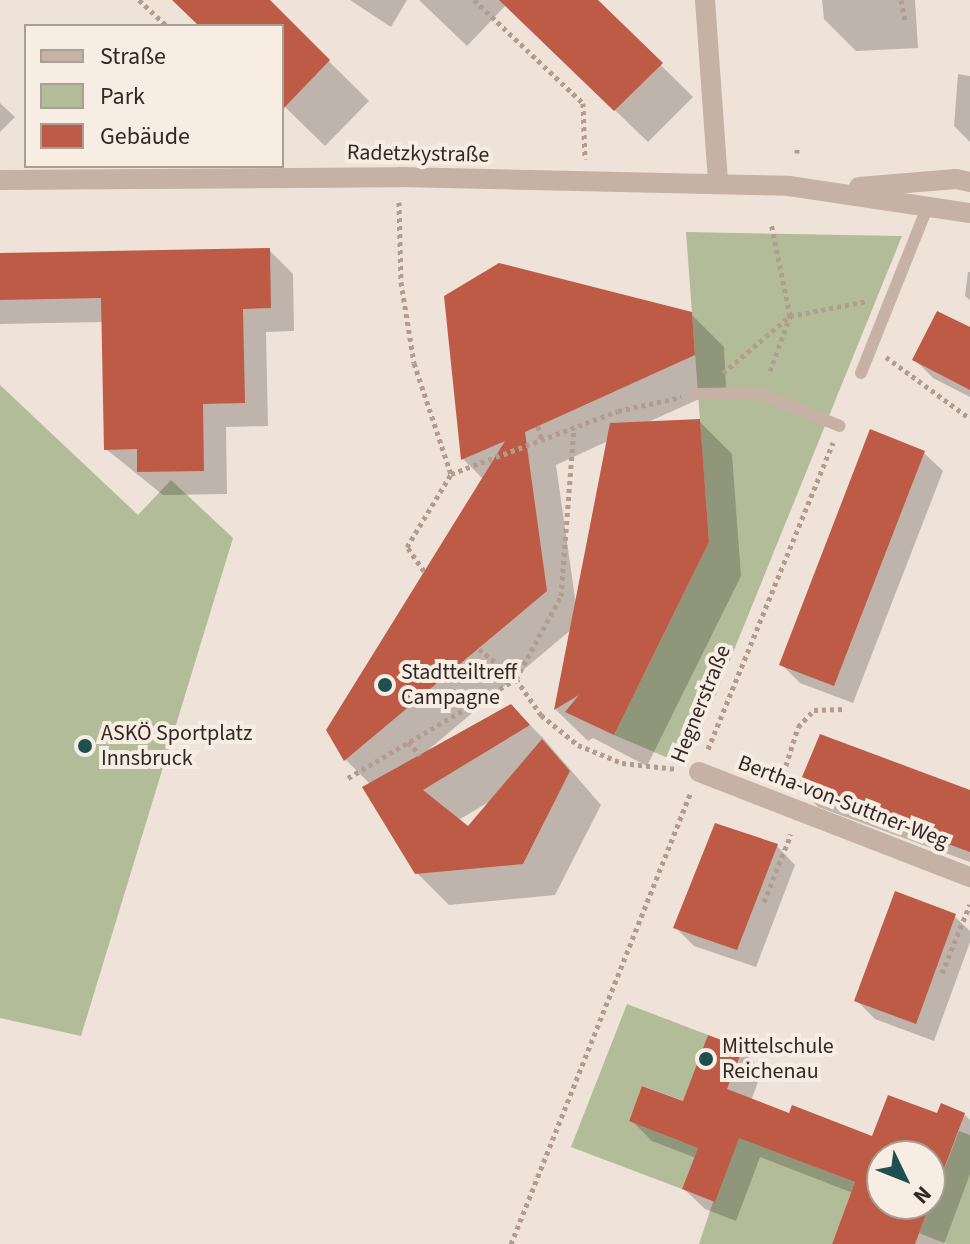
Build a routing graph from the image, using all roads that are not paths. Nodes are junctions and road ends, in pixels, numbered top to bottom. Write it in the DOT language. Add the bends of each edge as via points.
graph roads {
  1 [pos="705,0"];
  2 [pos="0,180"];
  3 [pos="932,181"];
  4 [pos="970,182"];
  5 [pos="718,183"];
  6 [pos="835,189"];
  7 [pos="927,208"];
  8 [pos="970,213"];
  9 [pos="861,373"];
  10 [pos="698,394"];
  11 [pos="840,426"];
  12 [pos="699,772"];
  13 [pos="970,877"];
  1 -- 5 [label="street"];
  2 -- 5 [label="street, Radetzkystraße" via="400,177"];
  3 -- 4 [label="street, Radetzkystraße"];
  3 -- 6 [label="street, Radetzkystraße"];
  3 -- 7 [label="street"];
  5 -- 6 [label="street, Radetzkystraße"];
  6 -- 7 [label="street, Radetzkystraße"];
  7 -- 8 [label="street, Radetzkystraße"];
  7 -- 9 [label="lane"];
  10 -- 11 [label="lane" via="759,393"];
  12 -- 13 [label="street, Bertha-von-Suttner-Weg"];
}
